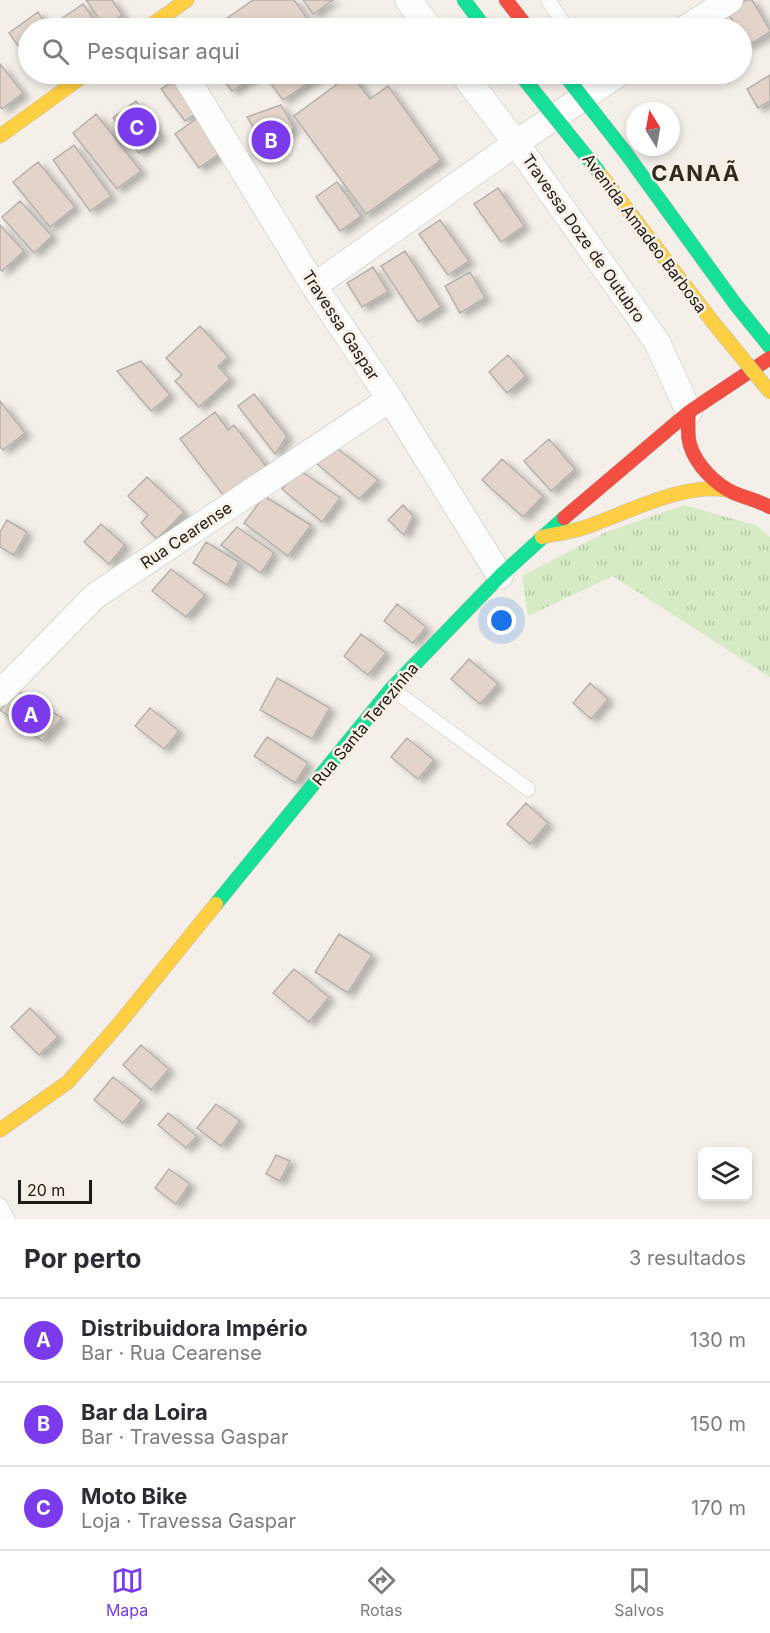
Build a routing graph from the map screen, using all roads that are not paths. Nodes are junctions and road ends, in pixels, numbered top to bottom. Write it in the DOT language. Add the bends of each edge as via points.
graph roads {
  1 [pos="186,0"];
  2 [pos="408,0"];
  3 [pos="464,0"];
  4 [pos="506,0"];
  5 [pos="548,0"];
  6 [pos="730,0"];
  7 [pos="163,18"];
  8 [pos="422,18"];
  9 [pos="478,18"];
  10 [pos="520,18"];
  11 [pos="560,18"];
  12 [pos="702,18"];
  13 [pos="72,84"];
  14 [pos="190,84"];
  15 [pos="471,84"];
  16 [pos="528,84"];
  17 [pos="572,84"];
  18 [pos="596,84"];
  19 [pos="0,136"];
  20 [pos="516,143"];
  21 [pos="314,286"];
  22 [pos="770,347"];
  23 [pos="770,357"];
  24 [pos="770,392"];
  25 [pos="390,399"];
  26 [pos="689,412"];
  27 [pos="727,490"];
  28 [pos="770,507"];
  29 [pos="542,537"];
  30 [pos="500,576"];
  31 [pos="391,689"];
  32 [pos="0,693"];
  33 [pos="528,789"];
  34 [pos="0,1130"];
  35 [pos="0,1205"];
  36 [pos="8,1219"];
  1 -- 7 [label="street"];
  2 -- 8 [label="street"];
  3 -- 9 [label="street"];
  4 -- 10 [label="street"];
  5 -- 11 [label="lane"];
  6 -- 12 [label="street"];
  13 -- 19 [label="street"];
  14 -- 21 [label="street, Travessa Gaspar"];
  15 -- 20 [label="street, Travessa Doze de Outubro"];
  16 -- 24 [label="street, Avenida Amadeo Barbosa, bridge"];
  17 -- 22 [label="street, Avenida Amadeo Barbosa, bridge"];
  18 -- 20 [label="street"];
  20 -- 21 [label="street"];
  20 -- 26 [label="street, Travessa Doze de Outubro" via="657,342"];
  21 -- 25 [label="street, Travessa Gaspar"];
  23 -- 26 [label="street, Rua Santa Terezinha"];
  25 -- 30 [label="street, Travessa Gaspar"];
  25 -- 32 [label="street, Rua Cearense" via="95,596"];
  26 -- 27 [label="street" via="690,447"];
  26 -- 29 [label="street, Rua Santa Terezinha"];
  27 -- 28 [label="street"];
  27 -- 29 [label="street" via="702,489"];
  29 -- 30 [label="street, Rua Santa Terezinha"];
  30 -- 31 [label="street, Rua Santa Terezinha"];
  31 -- 33 [label="lane"];
  31 -- 34 [label="street, Rua Santa Terezinha" via="68,1082"];
  35 -- 36 [label="lane"];
}
